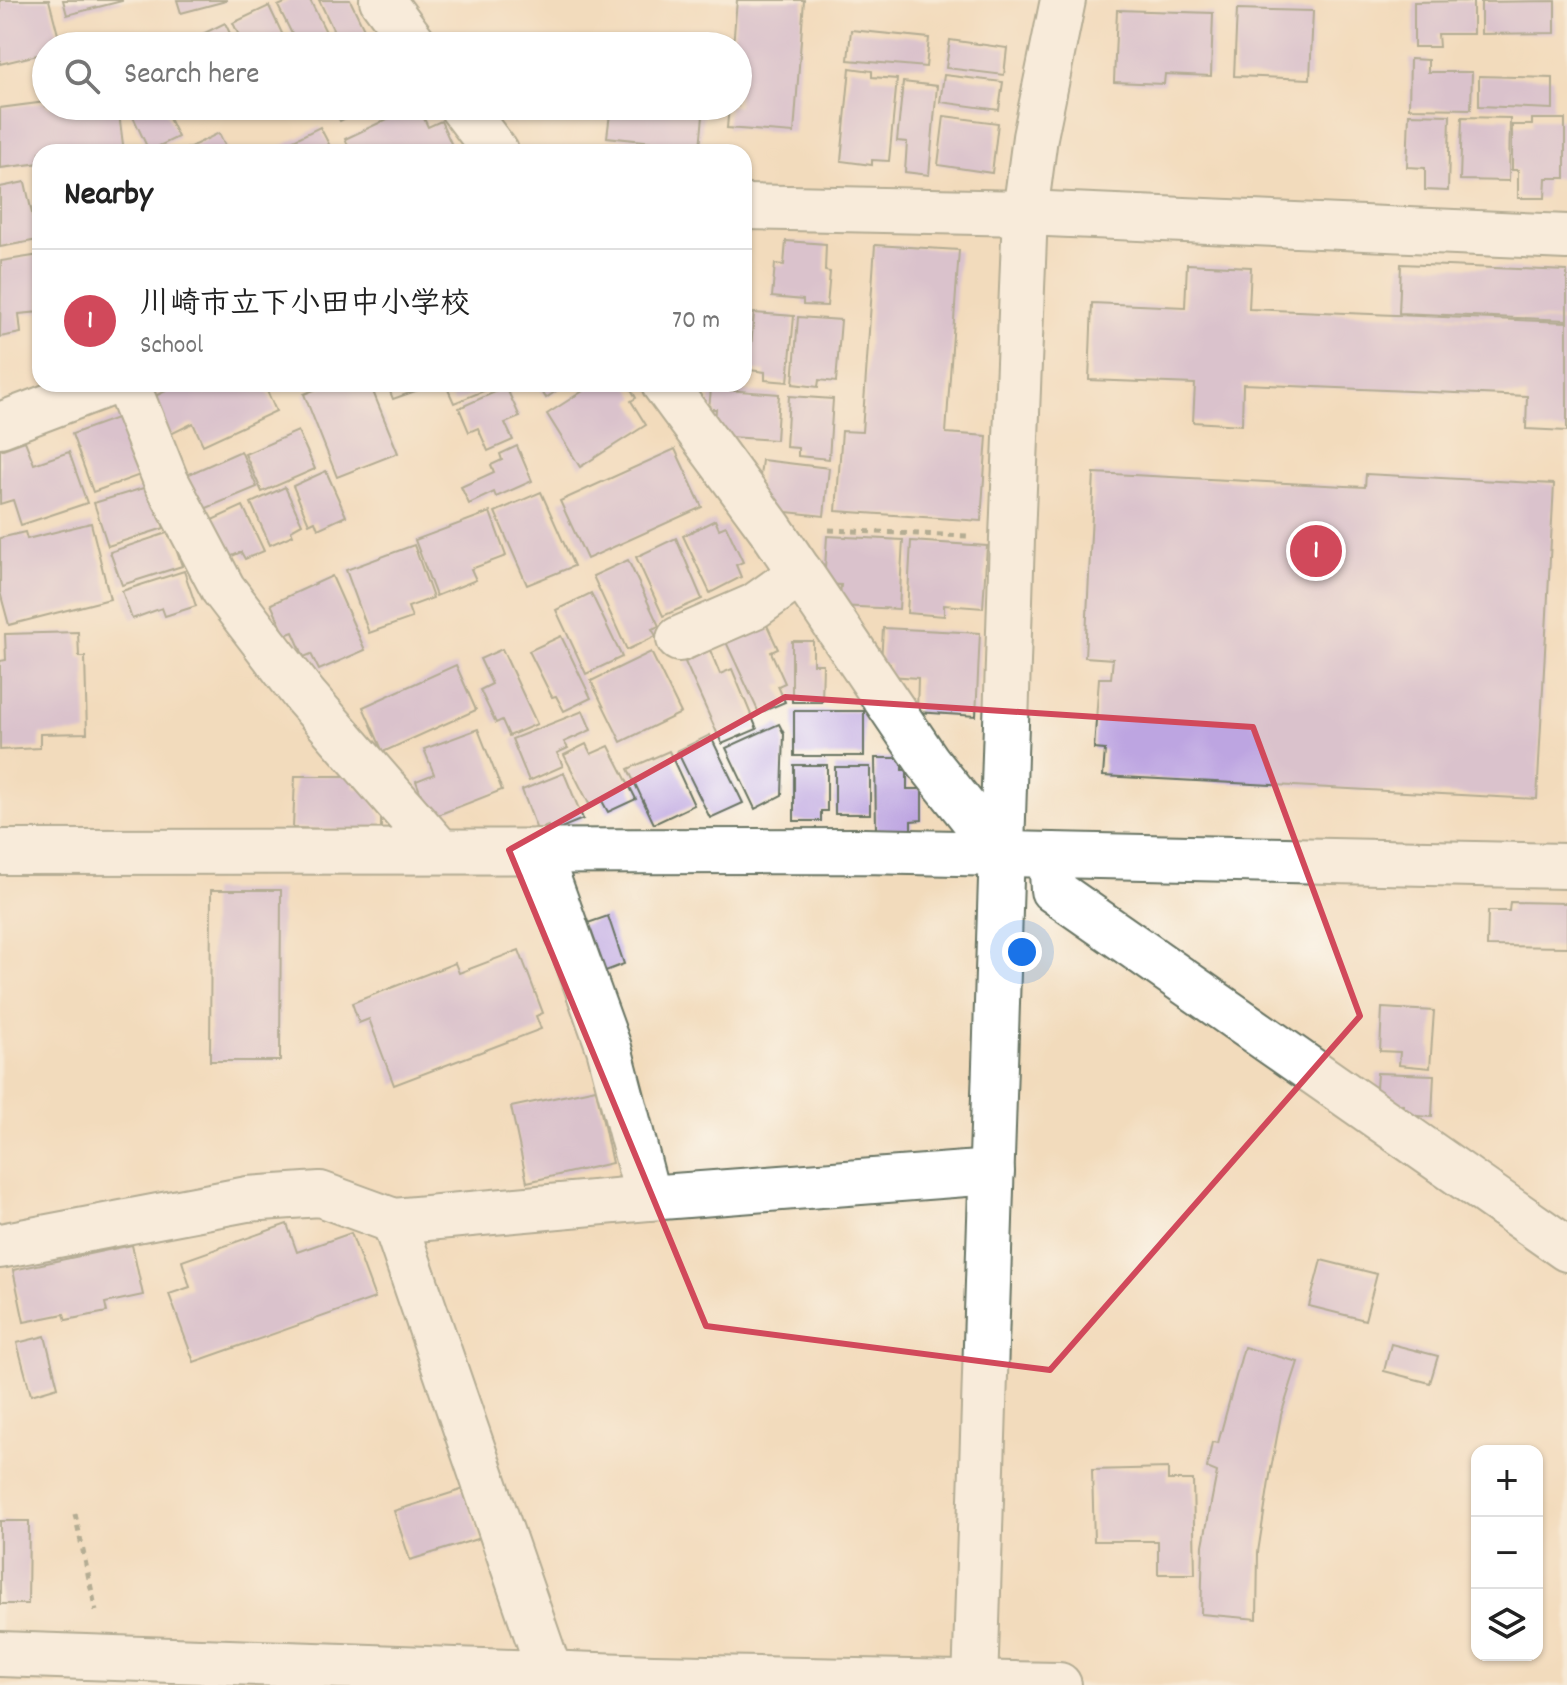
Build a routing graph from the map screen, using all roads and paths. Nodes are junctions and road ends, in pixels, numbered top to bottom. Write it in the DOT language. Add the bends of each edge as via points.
graph roads {
  1 [pos="382,0"];
  2 [pos="1063,0"];
  3 [pos="406,32"];
  4 [pos="472,120"];
  5 [pos="490,144"];
  6 [pos="752,207"];
  7 [pos="1025,213"];
  8 [pos="1567,237"];
  9 [pos="87,392"];
  10 [pos="130,392"];
  11 [pos="670,392"];
  12 [pos="0,425"];
  13 [pos="770,528"];
  14 [pos="1012,538"];
  15 [pos="801,573"];
  16 [pos="679,639"];
  17 [pos="439,850"];
  18 [pos="538,851"];
  19 [pos="0,852"];
  20 [pos="1002,855"];
  21 [pos="1051,855"];
  22 [pos="1567,866"];
  23 [pos="992,1172"];
  24 [pos="648,1198"];
  25 [pos="394,1221"];
  26 [pos="0,1246"];
  27 [pos="1567,1249"];
  28 [pos="75,1514"];
  29 [pos="0,1654"];
  30 [pos="106,1658"];
  31 [pos="550,1673"];
  32 [pos="384,1676"];
  33 [pos="975,1684"];
  34 [pos="1059,1685"];
  1 -- 3 [label="street"];
  2 -- 7 [label="street"];
  4 -- 5 [label="street"];
  6 -- 7 [label="street"];
  7 -- 8 [label="street"];
  7 -- 14 [label="street"];
  9 -- 12 [label="street"];
  10 -- 17 [label="street" via="166,481 223,589 305,696"];
  11 -- 13 [label="street"];
  13 -- 14 [label="path"];
  13 -- 15 [label="street"];
  14 -- 20 [label="street"];
  15 -- 16 [label="street" via="755,606"];
  15 -- 20 [label="street" via="928,762"];
  17 -- 18 [label="street"];
  17 -- 19 [label="street"];
  18 -- 20 [label="street"];
  18 -- 24 [label="street" via="609,1048"];
  20 -- 21 [label="street"];
  20 -- 23 [label="street"];
  21 -- 22 [label="street"];
  21 -- 27 [label="street" via="1053,890"];
  23 -- 24 [label="street"];
  23 -- 33 [label="street"];
  24 -- 25 [label="street"];
  25 -- 26 [label="street" via="320,1194 247,1199"];
  25 -- 31 [label="street"];
  28 -- 30 [label="path"];
  29 -- 30 [label="street"];
  30 -- 32 [label="street"];
  31 -- 32 [label="street"];
  31 -- 33 [label="street"];
  33 -- 34 [label="street"];
}
